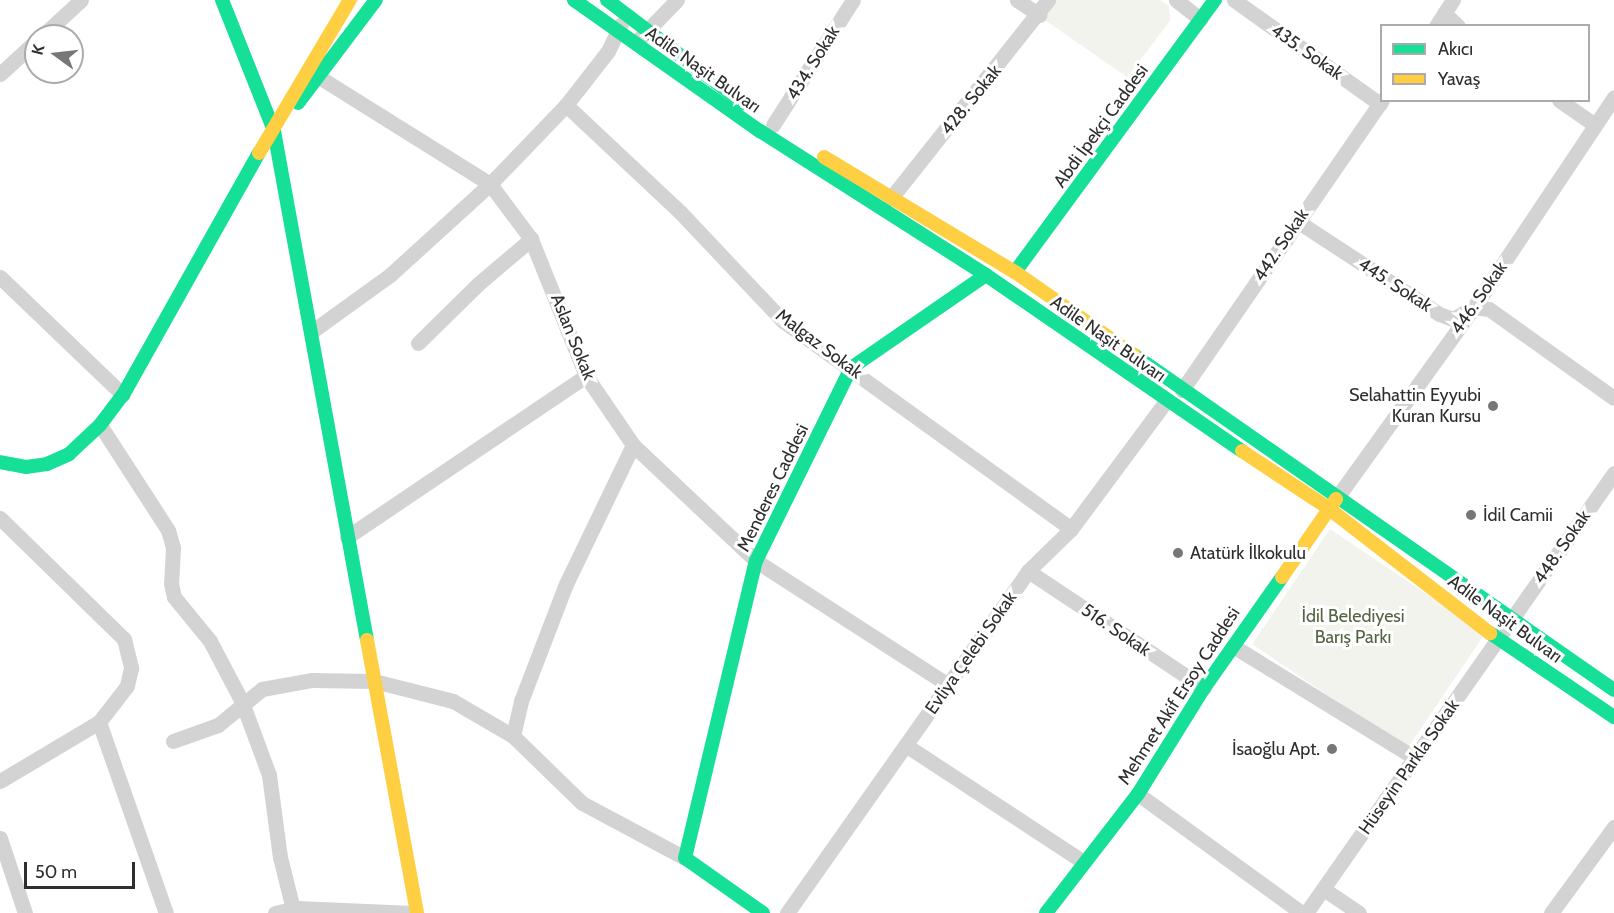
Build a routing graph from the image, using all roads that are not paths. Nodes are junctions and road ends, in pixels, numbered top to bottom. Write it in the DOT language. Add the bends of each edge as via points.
graph roads {
  1 [pos="81,0"];
  2 [pos="222,0"];
  3 [pos="350,0"];
  4 [pos="376,0"];
  5 [pos="574,0"];
  6 [pos="607,0"];
  7 [pos="677,0"];
  8 [pos="853,0"];
  9 [pos="1017,0"];
  10 [pos="1048,0"];
  11 [pos="1176,0"];
  12 [pos="1215,0"];
  13 [pos="1234,0"];
  14 [pos="1453,0"];
  15 [pos="627,15"];
  16 [pos="1040,15"];
  17 [pos="1200,19"];
  18 [pos="1440,20"];
  19 [pos="55,24"];
  20 [pos="647,31"];
  21 [pos="616,32"];
  22 [pos="633,44"];
  23 [pos="24,52"];
  24 [pos="0,74"];
  25 [pos="319,77"];
  26 [pos="1614,97"];
  27 [pos="1380,101"];
  28 [pos="1381,102"];
  29 [pos="1562,102"];
  30 [pos="566,105"];
  31 [pos="773,125"];
  32 [pos="1595,125"];
  33 [pos="274,131"];
  34 [pos="490,184"];
  35 [pos="891,198"];
  36 [pos="1297,221"];
  37 [pos="531,239"];
  38 [pos="1015,272"];
  39 [pos="986,275"];
  40 [pos="0,277"];
  41 [pos="1474,307"];
  42 [pos="311,333"];
  43 [pos="418,343"];
  44 [pos="850,368"];
  45 [pos="586,376"];
  46 [pos="1182,390"];
  47 [pos="123,395"];
  48 [pos="1614,398"];
  49 [pos="1166,401"];
  50 [pos="100,425"];
  51 [pos="633,445"];
  52 [pos="0,462"];
  53 [pos="1614,473"];
  54 [pos="1338,496"];
  55 [pos="1328,508"];
  56 [pos="0,518"];
  57 [pos="1071,529"];
  58 [pos="347,537"];
  59 [pos="756,561"];
  60 [pos="1028,571"];
  61 [pos="1510,620"];
  62 [pos="1499,640"];
  63 [pos="1233,646"];
  64 [pos="374,681"];
  65 [pos="1611,682"];
  66 [pos="947,684"];
  67 [pos="1204,688"];
  68 [pos="242,702"];
  69 [pos="1614,717"];
  70 [pos="99,722"];
  71 [pos="513,736"];
  72 [pos="173,741"];
  73 [pos="906,746"];
  74 [pos="1415,759"];
  75 [pos="0,781"];
  76 [pos="1138,794"];
  77 [pos="1614,827"];
  78 [pos="0,838"];
  79 [pos="685,858"];
  80 [pos="1082,861"];
  81 [pos="1325,890"];
  82 [pos="298,910"];
  83 [pos="25,913"];
  84 [pos="166,913"];
  85 [pos="275,913"];
  86 [pos="415,913"];
  87 [pos="763,913"];
  88 [pos="788,913"];
  89 [pos="1046,913"];
  90 [pos="1304,913"];
  91 [pos="1359,913"];
  92 [pos="1551,913"];
  1 -- 19 [label="street"];
  2 -- 33 [label="street"];
  3 -- 33 [label="street" via="319,47"];
  4 -- 25 [label="street"];
  5 -- 21 [label="street, Adile Naşit Bulvarı"];
  6 -- 15 [label="street, Adile Naşit Bulvarı"];
  7 -- 20 [label="street"];
  8 -- 31 [label="street, 434. Sokak"];
  9 -- 16 [label="street"];
  10 -- 16 [label="street, 428. Sokak"];
  11 -- 17 [label="street"];
  12 -- 17 [label="street, Abdi İpekçi Caddesi"];
  13 -- 27 [label="street, 435. Sokak"];
  14 -- 18 [label="street"];
  15 -- 20 [label="street, Adile Naşit Bulvarı"];
  15 -- 21 [label="street"];
  16 -- 35 [label="street, 428. Sokak"];
  17 -- 38 [label="street, Abdi İpekçi Caddesi"];
  20 -- 22 [label="street"];
  20 -- 31 [label="street, Adile Naşit Bulvarı"];
  21 -- 22 [label="street, Adile Naşit Bulvarı"];
  21 -- 30 [label="street" via="608,51"];
  22 -- 39 [label="street, Adile Naşit Bulvarı" via="872,206"];
  23 -- 24 [label="street"];
  25 -- 33 [label="street"];
  25 -- 34 [label="street, Aslan Sokak"];
  26 -- 32 [label="street, 446. Sokak"];
  28 -- 36 [label="street, 442. Sokak"];
  29 -- 32 [label="street"];
  30 -- 34 [label="street"];
  30 -- 44 [label="street, Malgaz Sokak" via="680,213 783,321"];
  31 -- 35 [label="street, Adile Naşit Bulvarı"];
  32 -- 41 [label="street, 446. Sokak"];
  33 -- 42 [label="street"];
  33 -- 47 [label="street"];
  34 -- 37 [label="street, Aslan Sokak"];
  34 -- 42 [label="street" via="390,275"];
  35 -- 38 [label="street, Adile Naşit Bulvarı"];
  36 -- 41 [label="street, 445. Sokak" via="1439,314 1453,319"];
  36 -- 46 [label="street, 442. Sokak"];
  37 -- 43 [label="street"];
  37 -- 45 [label="street, Aslan Sokak"];
  38 -- 46 [label="street, Adile Naşit Bulvarı"];
  39 -- 44 [label="street, Menderes Caddesi"];
  39 -- 49 [label="street, Adile Naşit Bulvarı"];
  40 -- 47 [label="street" via="84,362"];
  41 -- 48 [label="street" via="1489,309"];
  41 -- 54 [label="street, 446. Sokak"];
  42 -- 58 [label="street"];
  44 -- 57 [label="street, Malgaz Sokak"];
  44 -- 59 [label="street, Menderes Caddesi"];
  45 -- 51 [label="street, Aslan Sokak"];
  45 -- 58 [label="street"];
  46 -- 54 [label="street, Adile Naşit Bulvarı"];
  47 -- 50 [label="street"];
  49 -- 55 [label="street, Adile Naşit Bulvarı"];
  49 -- 57 [label="street, Evliya Çelebi Sokak"];
  50 -- 52 [label="street" via="69,454 47,464 26,467"];
  50 -- 68 [label="street" via="168,530 173,548 174,597 210,641"];
  51 -- 59 [label="street, Aslan Sokak"];
  51 -- 71 [label="street" via="566,584 521,701"];
  53 -- 61 [label="street, 448. Sokak"];
  54 -- 55 [label="street, Mehmet Akif Ersoy Caddesi"];
  54 -- 61 [label="street, Adile Naşit Bulvarı"];
  55 -- 62 [label="street, Adile Naşit Bulvarı"];
  55 -- 63 [label="street, Mehmet Akif Ersoy Caddesi"];
  56 -- 70 [label="street" via="124,639 131,668 127,686"];
  57 -- 60 [label="street, Evliya Çelebi Sokak"];
  58 -- 64 [label="street"];
  59 -- 66 [label="street, Aslan Sokak"];
  59 -- 79 [label="street, Menderes Caddesi"];
  60 -- 66 [label="street, Evliya Çelebi Sokak"];
  60 -- 67 [label="street, 516. Sokak"];
  61 -- 62 [label="street, Hüseyin Parkla Sokak"];
  61 -- 65 [label="street, Adile Naşit Bulvarı"];
  62 -- 69 [label="street, Adile Naşit Bulvarı"];
  62 -- 74 [label="street, Hüseyin Parkla Sokak"];
  63 -- 67 [label="street, Mehmet Akif Ersoy Caddesi"];
  63 -- 74 [label="street"];
  64 -- 68 [label="street" via="312,680 262,689"];
  64 -- 71 [label="street" via="453,701"];
  64 -- 86 [label="street"];
  66 -- 73 [label="street, Evliya Çelebi Sokak"];
  67 -- 76 [label="street, Mehmet Akif Ersoy Caddesi"];
  68 -- 72 [label="street" via="218,725"];
  68 -- 82 [label="street" via="269,775 280,857"];
  70 -- 75 [label="street"];
  70 -- 84 [label="street"];
  71 -- 79 [label="street" via="582,803"];
  73 -- 80 [label="street"];
  73 -- 88 [label="street, Evliya Çelebi Sokak"];
  74 -- 81 [label="street, Hüseyin Parkla Sokak"];
  76 -- 80 [label="street, Mehmet Akif Ersoy Caddesi"];
  76 -- 90 [label="street"];
  77 -- 92 [label="street"];
  78 -- 83 [label="street"];
  79 -- 87 [label="street"];
  80 -- 89 [label="street, Mehmet Akif Ersoy Caddesi"];
  81 -- 90 [label="street, Hüseyin Parkla Sokak"];
  81 -- 91 [label="street"];
  82 -- 85 [label="street"];
  82 -- 86 [label="street"];
}
